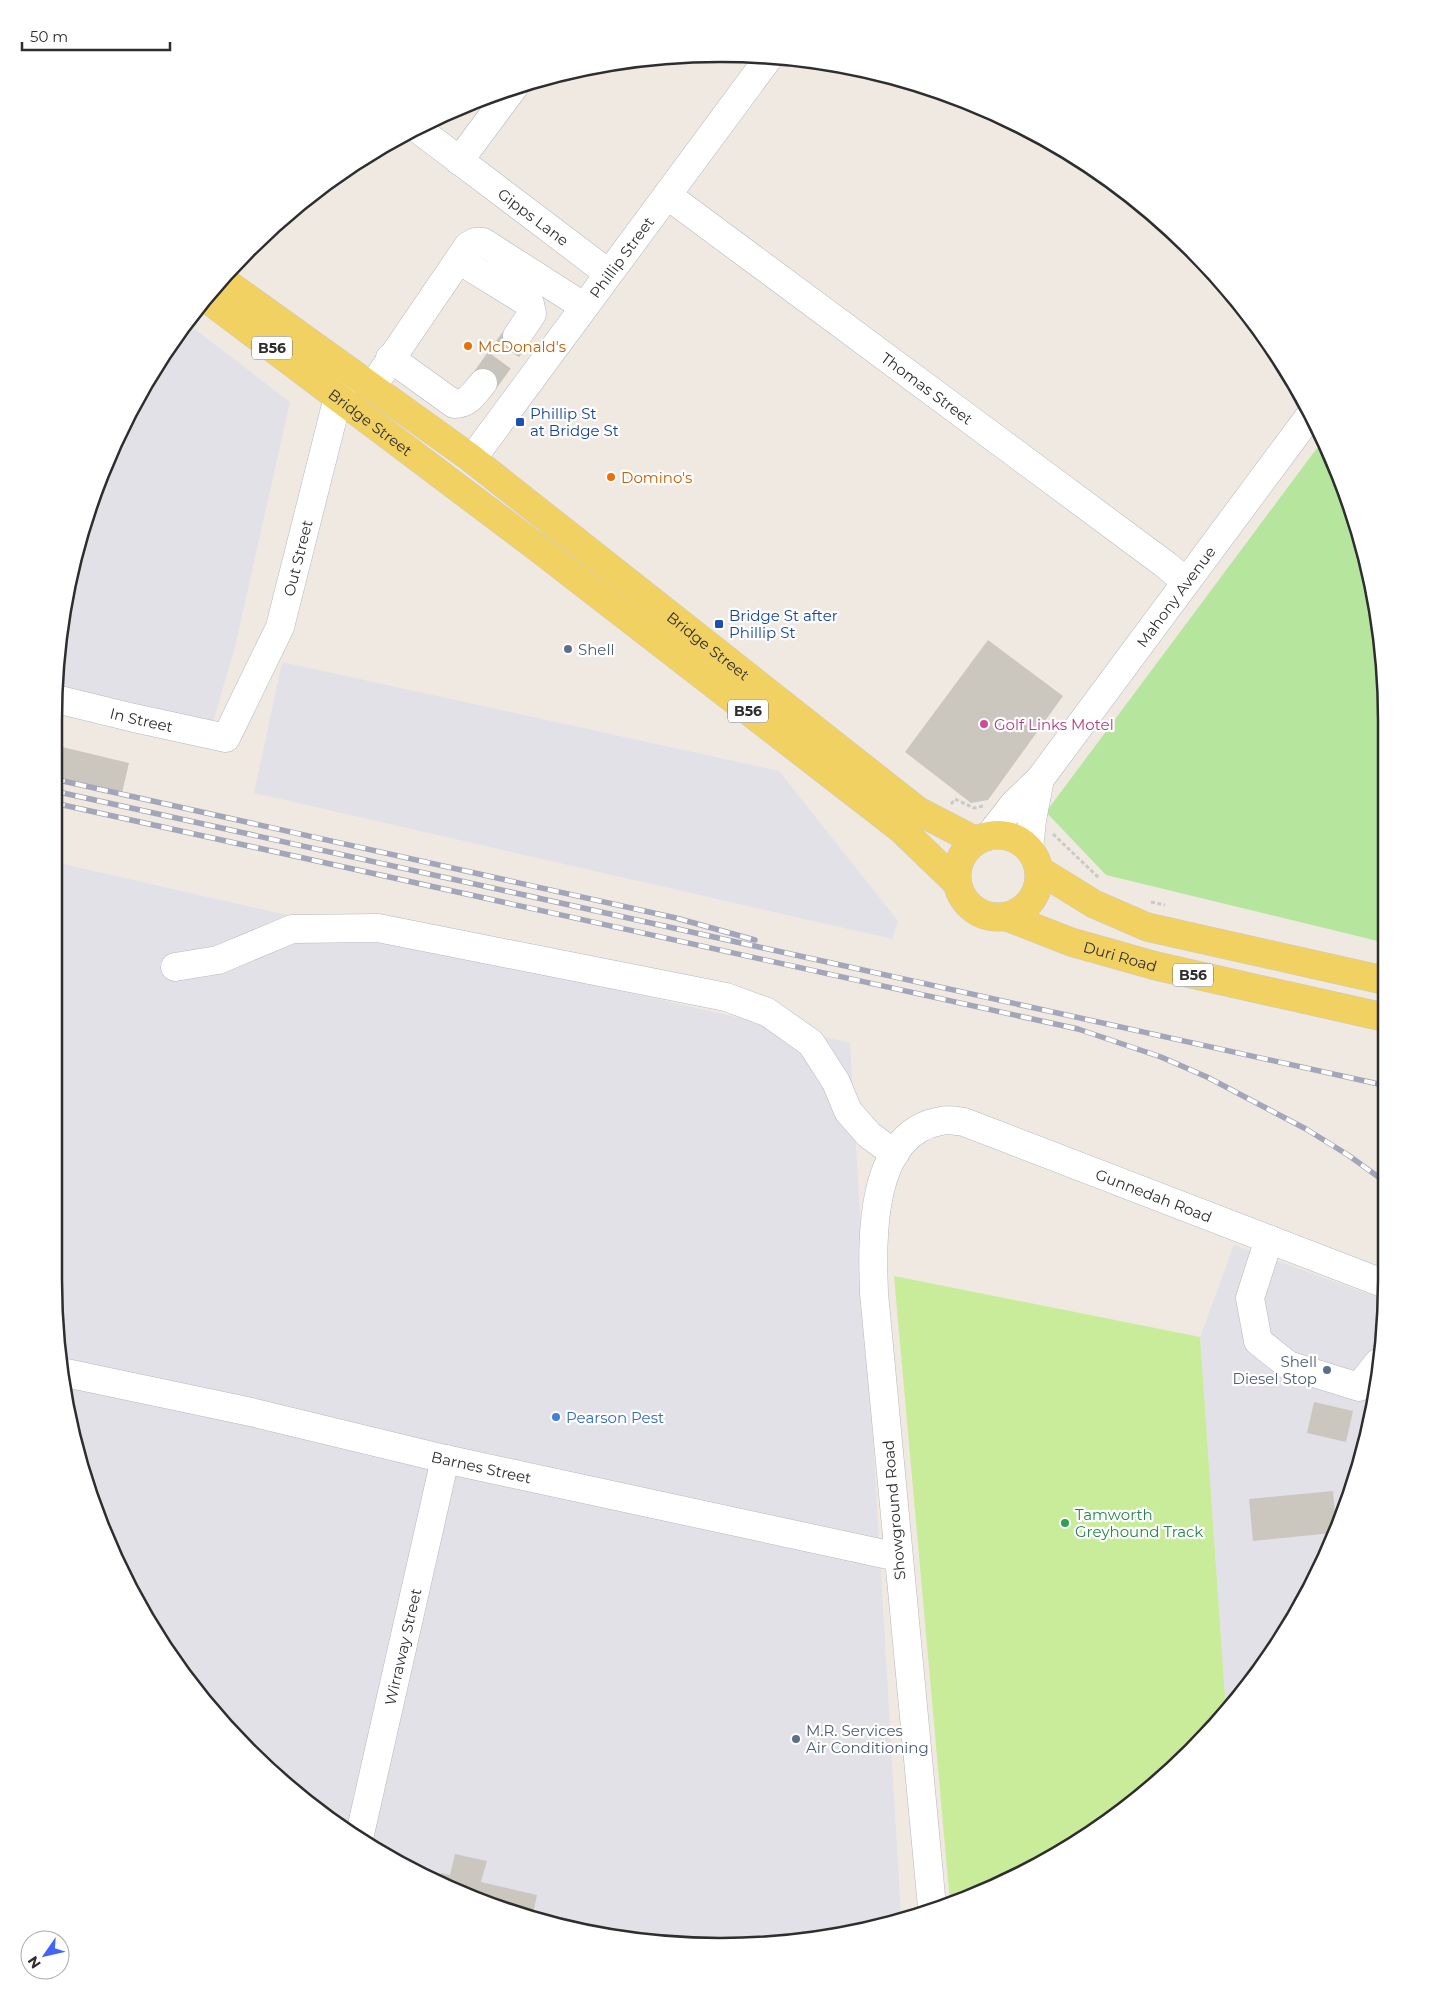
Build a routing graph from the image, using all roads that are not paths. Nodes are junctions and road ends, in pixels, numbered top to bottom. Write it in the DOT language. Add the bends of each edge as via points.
graph roads {
  1 [pos="764,64"];
  2 [pos="506,98"];
  3 [pos="423,133"];
  4 [pos="459,161"];
  5 [pos="667,195"];
  6 [pos="458,260"];
  7 [pos="608,273"];
  8 [pos="228,284"];
  9 [pos="212,303"];
  10 [pos="584,306"];
  11 [pos="517,336"];
  12 [pos="390,358"];
  13 [pos="362,379"];
  14 [pos="482,383"];
  15 [pos="338,396"];
  16 [pos="1306,421"];
  17 [pos="472,459"];
  18 [pos="534,545"];
  19 [pos="1186,582"];
  20 [pos="63,701"];
  21 [pos="226,738"];
  22 [pos="1040,779"];
  23 [pos="982,838"];
  24 [pos="1034,860"];
  25 [pos="957,883"];
  26 [pos="1007,917"];
  27 [pos="175,967"];
  28 [pos="1378,979"];
  29 [pos="1378,1015"];
  30 [pos="922,1127"];
  31 [pos="895,1154"];
  32 [pos="1269,1239"];
  33 [pos="1378,1281"];
  34 [pos="1371,1372"];
  35 [pos="69,1374"];
  36 [pos="445,1459"];
  37 [pos="898,1557"];
  38 [pos="361,1831"];
  39 [pos="932,1903"];
  1 -- 5 [label="street, Phillip Street"];
  2 -- 4 [label="street"];
  3 -- 4 [label="street, Gipps Lane"];
  4 -- 7 [label="street, Gipps Lane"];
  5 -- 7 [label="street, Phillip Street"];
  5 -- 19 [label="street, Thomas Street"];
  6 -- 10 [label="street, Out Street" via="468,246 483,242"];
  6 -- 11 [label="street" via="530,304 532,314"];
  6 -- 12 [label="street, Out Street"];
  7 -- 10 [label="street, Phillip Street"];
  8 -- 13 [label="main road, Bridge Street / B56"];
  9 -- 15 [label="main road, Bridge Street / B56"];
  10 -- 17 [label="street, Phillip Street"];
  12 -- 13 [label="street, Out Street"];
  12 -- 14 [label="street" via="454,404 469,400"];
  13 -- 15 [label="street, Out Street"];
  13 -- 17 [label="main road, Bridge Street / B56"];
  15 -- 18 [label="main road, Bridge Street / B56"];
  15 -- 21 [label="street, Out Street" via="280,627"];
  16 -- 19 [label="street, Mahony Avenue"];
  17 -- 18 [label="main road, Bridge Street" via="472,471 486,496"];
  17 -- 23 [label="main road, Bridge Street / B56" via="910,805 936,821"];
  18 -- 25 [label="main road, Bridge Street / B56" via="901,829"];
  19 -- 22 [label="street, Mahony Avenue"];
  20 -- 21 [label="street, In Street"];
  22 -- 23 [label="street, Mahony Avenue"];
  22 -- 24 [label="street, Mahony Avenue" via="1032,820"];
  23 -- 24 [label="main road, B56" via="1011,837 1021,842"];
  23 -- 25 [label="main road" via="960,859"];
  24 -- 26 [label="main road" via="1039,883 1035,895 1028,905"];
  24 -- 28 [label="main road, B56" via="1094,904 1147,927"];
  25 -- 26 [label="main road, B56" via="961,896 981,914"];
  26 -- 29 [label="main road, Duri Road / B56" via="1071,942 1156,966"];
  27 -- 31 [label="street" via="218,960 292,929 378,928 726,997 767,1012 811,1043 836,1082 848,1111 869,1135"];
  30 -- 31 [label="street, Showground Road" via="906,1139"];
  30 -- 32 [label="street, Gunnedah Road" via="942,1120 964,1122"];
  31 -- 37 [label="street, Showground Road" via="878,1197 872,1259"];
  32 -- 33 [label="street, Gunnedah Road"];
  32 -- 34 [label="street" via="1250,1298 1258,1341 1288,1365 1359,1387"];
  35 -- 36 [label="street, Barnes Street" via="251,1412"];
  36 -- 37 [label="street, Barnes Street"];
  36 -- 38 [label="street, Wirraway Street"];
  37 -- 39 [label="street, Showground Road"];
}
